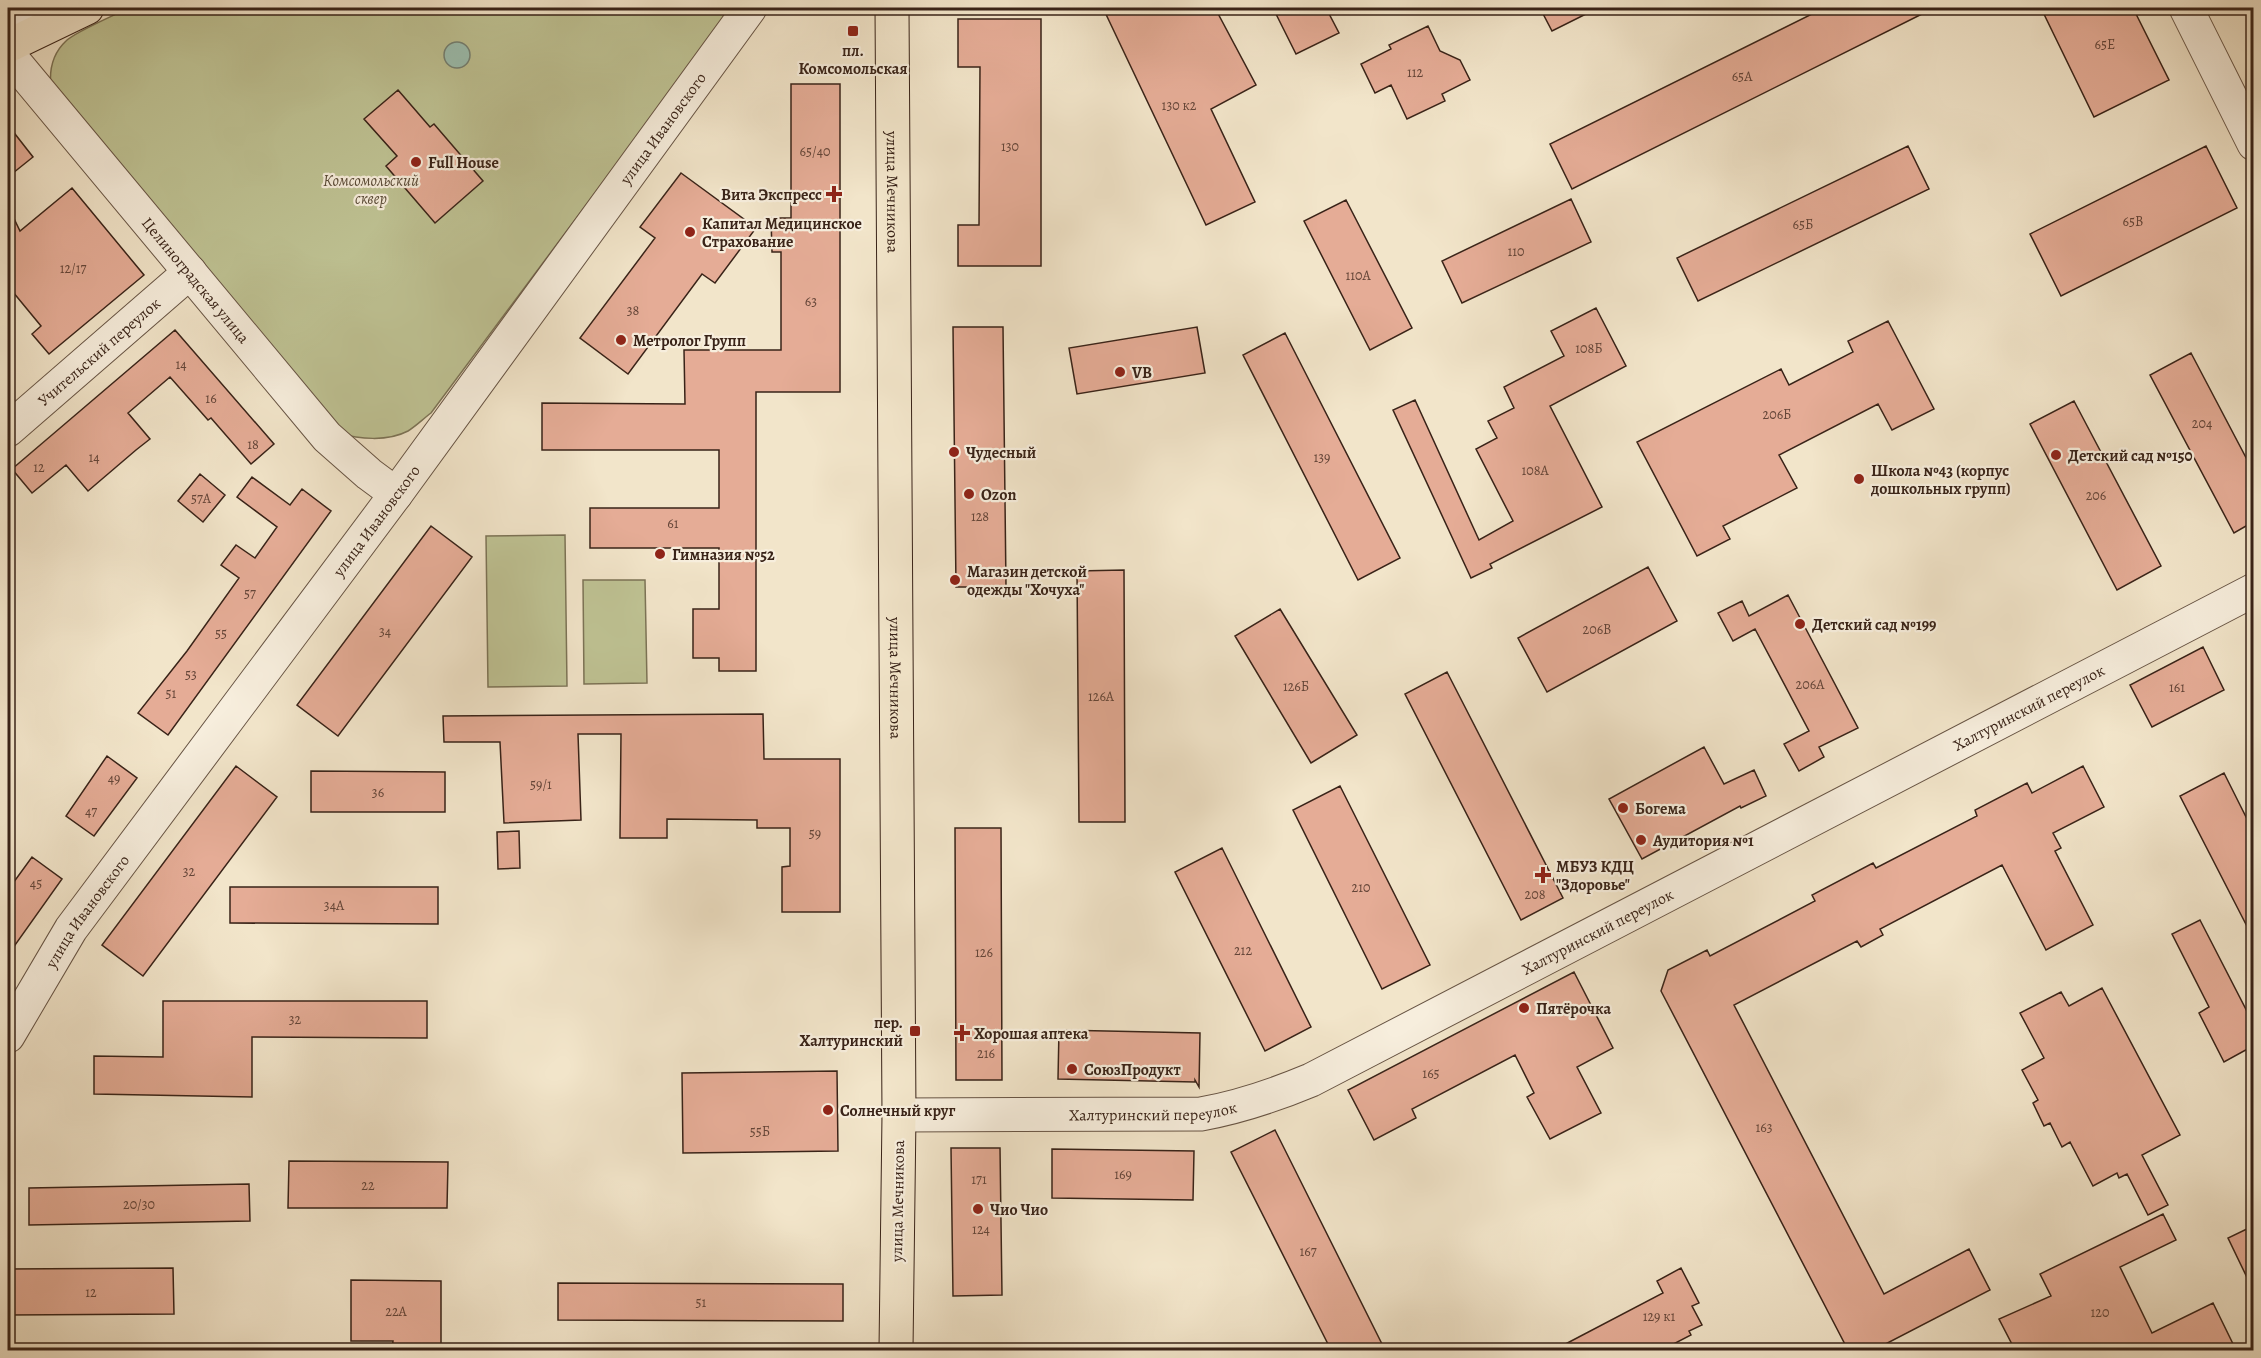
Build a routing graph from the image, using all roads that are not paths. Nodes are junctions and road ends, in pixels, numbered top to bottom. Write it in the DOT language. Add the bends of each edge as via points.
graph roads {
  1 [pos="21,8"];
  2 [pos="87,8"];
  3 [pos="750,8"];
  4 [pos="892,8"];
  5 [pos="2186,8"];
  6 [pos="8,12"];
  7 [pos="8,46"];
  8 [pos="8,54"];
  9 [pos="2253,144"];
  10 [pos="190,272"];
  11 [pos="8,430"];
  12 [pos="396,494"];
  13 [pos="2253,591"];
  14 [pos="8,1036"];
  15 [pos="898,1116"];
  16 [pos="896,1350"];
  1 -- 6 [label="street"];
  2 -- 7 [label="main road"];
  3 -- 12 [label="street, улица Ивановского"];
  4 -- 15 [label="main road, улица Мечникова"];
  5 -- 9 [label="street"];
  8 -- 10 [label="street, Целиноградская улица"];
  10 -- 11 [label="street, Учительский переулок"];
  10 -- 12 [label="street, Целиноградская улица" via="327,437"];
  12 -- 14 [label="street, улица Ивановского" via="72,929"];
  13 -- 15 [label="street, Халтуринский переулок" via="1343,1064 1273,1096 1201,1114"];
  15 -- 16 [label="main road, улица Мечникова"];
}
